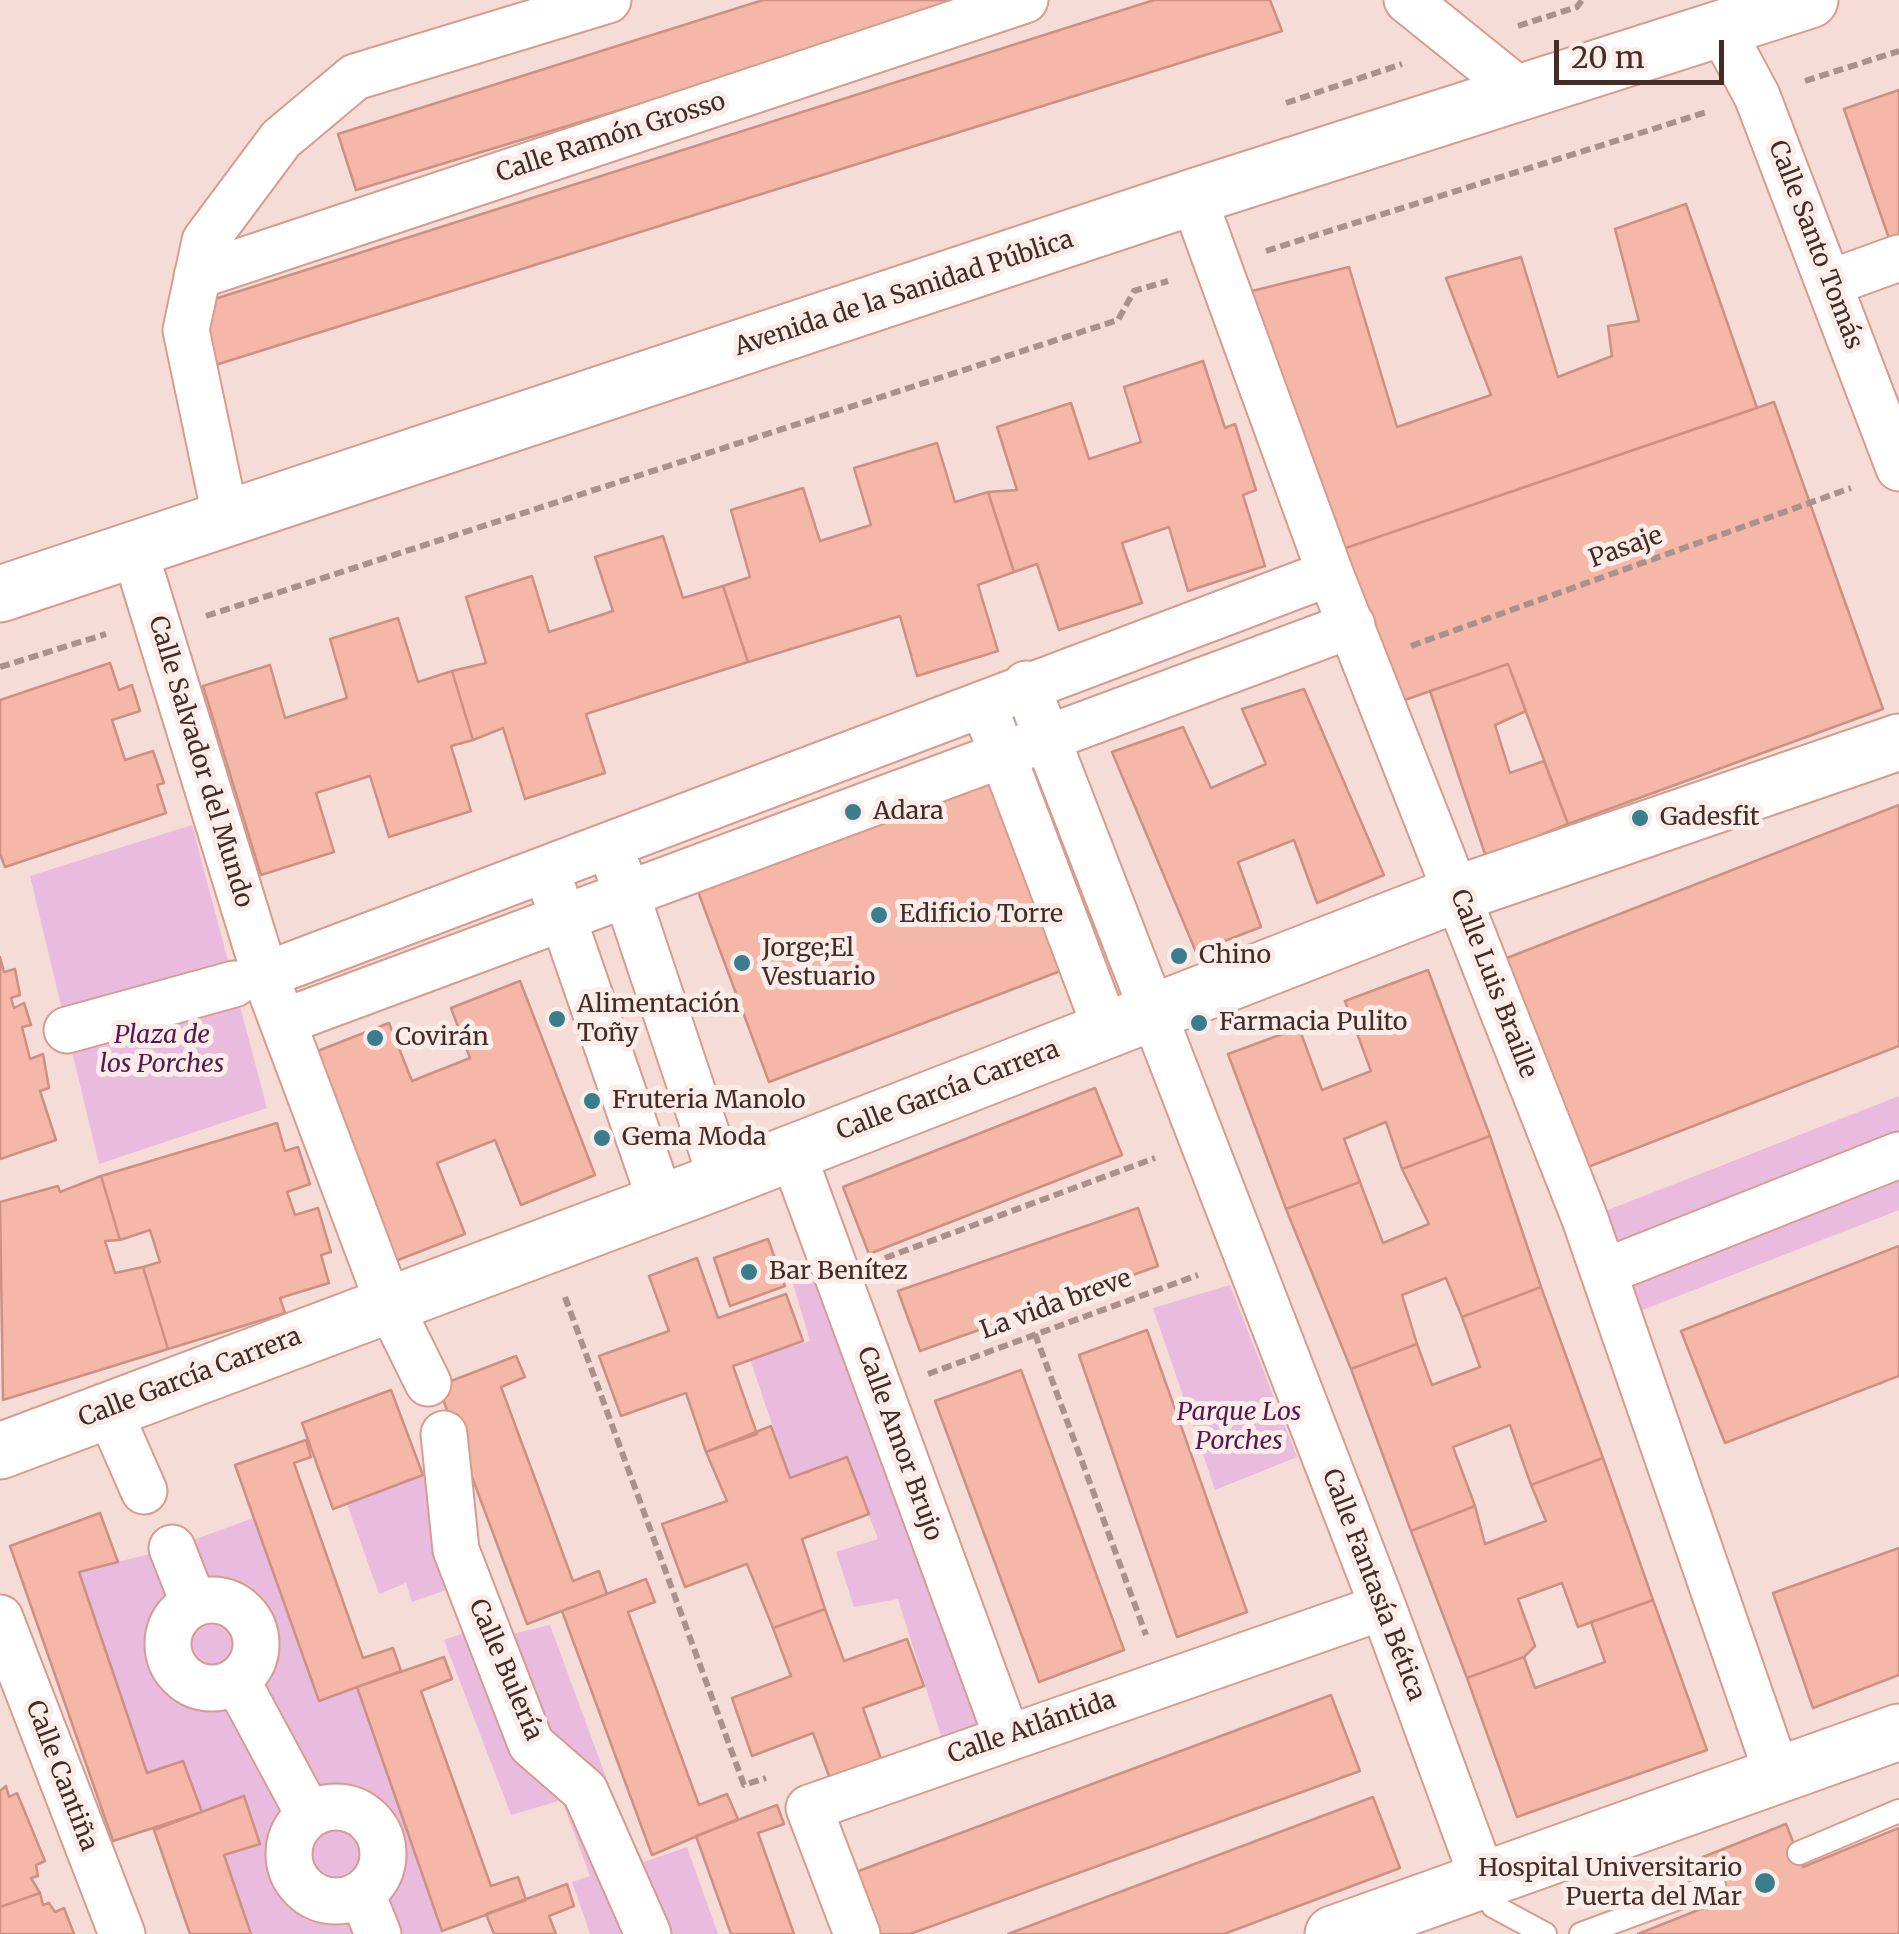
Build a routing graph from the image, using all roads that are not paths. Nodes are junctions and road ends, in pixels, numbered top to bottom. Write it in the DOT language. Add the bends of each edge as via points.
graph roads {
  1 [pos="608,0"];
  2 [pos="1025,0"];
  3 [pos="1407,0"];
  4 [pos="1810,0"];
  5 [pos="1709,13"];
  6 [pos="1520,91"];
  7 [pos="1194,197"];
  8 [pos="1899,258"];
  9 [pos="197,276"];
  10 [pos="1830,283"];
  11 [pos="1881,476"];
  12 [pos="226,520"];
  13 [pos="134,549"];
  14 [pos="1330,573"];
  15 [pos="0,594"];
  16 [pos="1359,644"];
  17 [pos="1026,684"];
  18 [pos="982,701"];
  19 [pos="1047,739"];
  20 [pos="1899,742"];
  21 [pos="1002,755"];
  22 [pos="611,847"];
  23 [pos="546,871"];
  24 [pos="1458,894"];
  25 [pos="626,895"];
  26 [pos="563,919"];
  27 [pos="250,979"];
  28 [pos="1128,1021"];
  29 [pos="283,1022"];
  30 [pos="68,1030"];
  31 [pos="792,1152"];
  32 [pos="1899,1155"];
  33 [pos="722,1180"];
  34 [pos="662,1202"];
  35 [pos="1604,1272"];
  36 [pos="388,1302"];
  37 [pos="428,1383"];
  38 [pos="108,1410"];
  39 [pos="444,1434"];
  40 [pos="0,1451"];
  41 [pos="144,1491"];
  42 [pos="172,1548"];
  43 [pos="194,1604"];
  44 [pos="1383,1608"];
  45 [pos="0,1618"];
  46 [pos="237,1681"];
  47 [pos="1899,1732"];
  48 [pos="1007,1737"];
  49 [pos="1778,1776"];
  50 [pos="1899,1811"];
  51 [pos="309,1815"];
  52 [pos="1799,1854"];
  53 [pos="1483,1879"];
  54 [pos="1714,1885"];
  55 [pos="370,1914"];
  56 [pos="122,1934"];
  57 [pos="648,1934"];
  58 [pos="858,1934"];
  59 [pos="1333,1934"];
  60 [pos="1546,1934"];
  61 [pos="1581,1934"];
  1 -- 9 [label="street" via="355,77 280,139 205,240"];
  2 -- 9 [label="street, Calle Ramón Grosso"];
  3 -- 6 [label="street"];
  4 -- 5 [label="street, Avenida de la Sanidad Pública"];
  5 -- 6 [label="street, Avenida de la Sanidad Pública"];
  5 -- 10 [label="street, Calle Santo Tomás" via="1757,96"];
  6 -- 7 [label="street, Avenida de la Sanidad Pública"];
  7 -- 12 [label="street, Avenida de la Sanidad Pública"];
  7 -- 14 [label="street, Calle Luis Braille"];
  8 -- 10 [label="street"];
  9 -- 12 [label="street" via="186,330"];
  10 -- 11 [label="street, Calle Santo Tomás"];
  12 -- 13 [label="street, Avenida de la Sanidad Pública"];
  13 -- 15 [label="street, Avenida de la Sanidad Pública"];
  13 -- 27 [label="street, Calle Salvador del Mundo"];
  14 -- 16 [label="street, Calle Luis Braille"];
  14 -- 17 [label="street"];
  16 -- 19 [label="street"];
  16 -- 24 [label="street, Calle Luis Braille"];
  17 -- 18 [label="street"];
  17 -- 19 [label="street"];
  18 -- 21 [label="street"];
  18 -- 22 [label="street"];
  19 -- 21 [label="street"];
  19 -- 28 [label="street"];
  20 -- 24 [label="street, Calle García Carrera"];
  21 -- 25 [label="street"];
  21 -- 28 [label="street"];
  22 -- 23 [label="street"];
  22 -- 25 [label="street"];
  23 -- 26 [label="street"];
  23 -- 27 [label="street"];
  24 -- 28 [label="street, Calle García Carrera"];
  24 -- 35 [label="street, Calle Luis Braille"];
  25 -- 26 [label="street"];
  25 -- 33 [label="street"];
  26 -- 29 [label="street"];
  26 -- 34 [label="street"];
  27 -- 29 [label="street, Calle Salvador del Mundo"];
  27 -- 30 [label="street"];
  28 -- 31 [label="street, Calle García Carrera"];
  28 -- 44 [label="street, Calle Fantasía Bética" via="1200,1141"];
  29 -- 36 [label="street, Calle Salvador del Mundo"];
  31 -- 33 [label="street, Calle García Carrera"];
  31 -- 48 [label="street, Calle Amor Brujo"];
  32 -- 35 [label="street"];
  33 -- 34 [label="street, Calle García Carrera"];
  34 -- 36 [label="street, Calle García Carrera"];
  35 -- 49 [label="street, Calle Luis Braille"];
  36 -- 37 [label="street"];
  36 -- 38 [label="street, Calle García Carrera"];
  38 -- 40 [label="street, Calle García Carrera"];
  38 -- 41 [label="street"];
  39 -- 57 [label="street, Calle Bulería" via="456,1550 531,1744 585,1790"];
  42 -- 43 [label="street"];
  43 -- 46 [label="street" via="223,1601 247,1617 254,1658"];
  43 -- 46 [label="street" via="173,1623 173,1666 209,1689"];
  44 -- 48 [label="street, Calle Atlántida"];
  44 -- 53 [label="street, Calle Fantasía Bética"];
  45 -- 56 [label="street, Calle Cantiña"];
  46 -- 51 [label="street"];
  47 -- 49 [label="street"];
  48 -- 58 [label="street, Calle Atlántida" via="810,1808"];
  49 -- 53 [label="street"];
  50 -- 52 [label="lane"];
  51 -- 55 [label="street" via="297,1827 288,1858 302,1888"];
  51 -- 55 [label="street" via="322,1808 352,1809 376,1827 384,1856"];
  53 -- 59 [label="street"];
  53 -- 60 [label="lane" via="1493,1906"];
  54 -- 61 [label="lane"];
}
